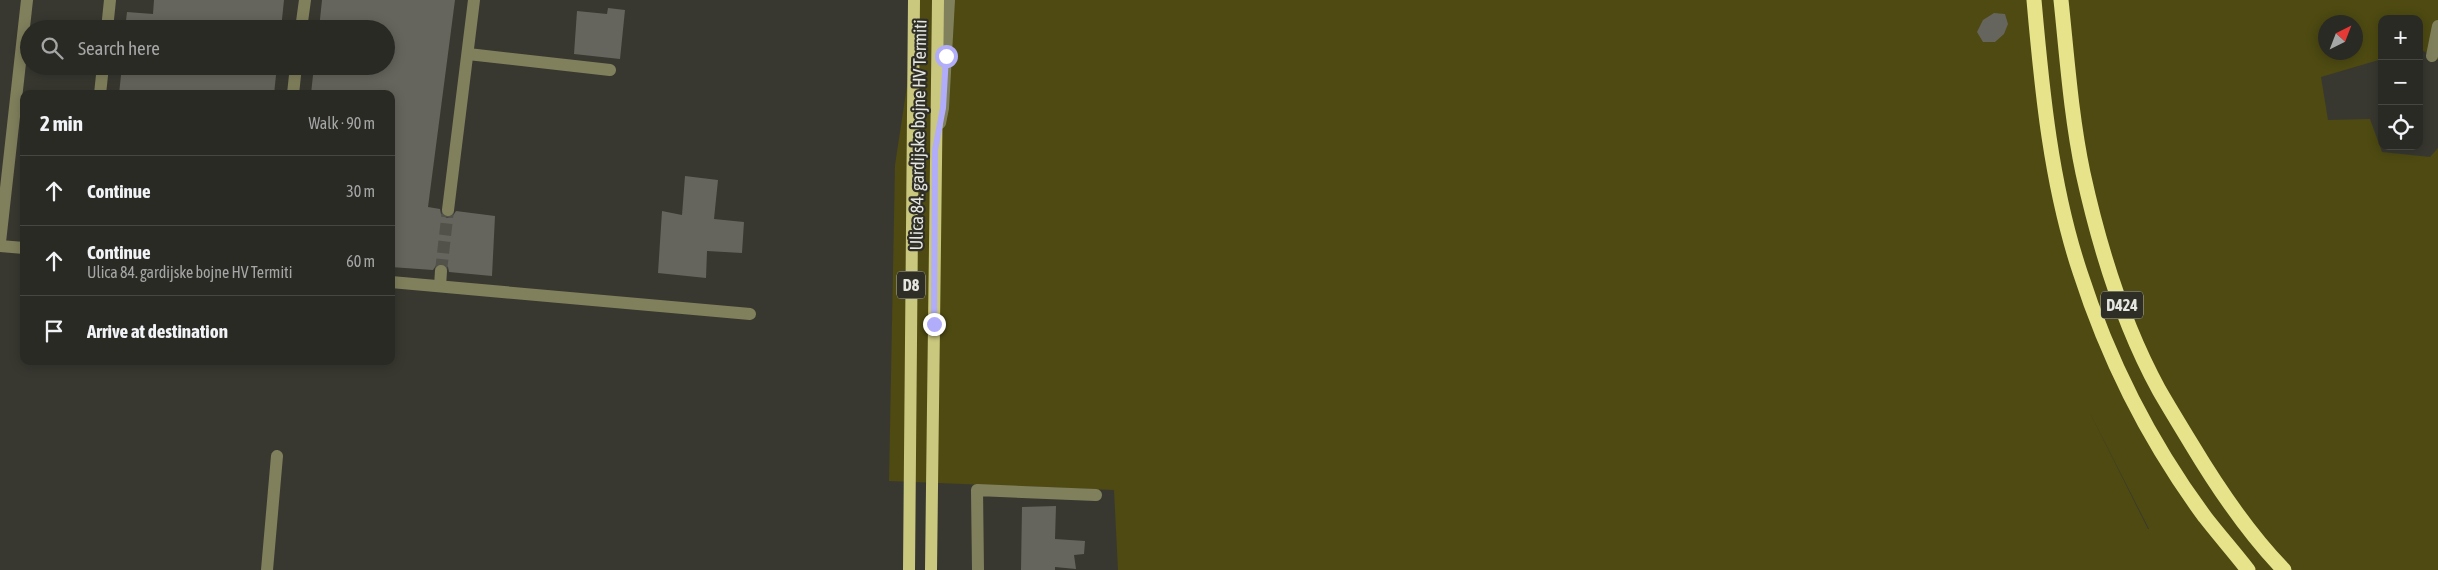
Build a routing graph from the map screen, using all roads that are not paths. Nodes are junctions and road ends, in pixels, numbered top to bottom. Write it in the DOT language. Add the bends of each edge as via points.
graph roads {
  1 [pos="27,0"];
  2 [pos="110,0"];
  3 [pos="305,0"];
  4 [pos="474,0"];
  5 [pos="914,0"];
  6 [pos="938,0"];
  7 [pos="949,0"];
  8 [pos="2034,0"];
  9 [pos="2061,0"];
  10 [pos="25,20"];
  11 [pos="108,20"];
  12 [pos="302,20"];
  13 [pos="2438,26"];
  14 [pos="468,54"];
  15 [pos="2432,56"];
  16 [pos="20,63"];
  17 [pos="610,70"];
  18 [pos="102,75"];
  19 [pos="295,75"];
  20 [pos="100,90"];
  21 [pos="293,90"];
  22 [pos="935,150"];
  23 [pos="448,210"];
  24 [pos="0,242"];
  25 [pos="0,246"];
  26 [pos="20,248"];
  27 [pos="441,271"];
  28 [pos="395,282"];
  29 [pos="440,286"];
  30 [pos="750,314"];
  31 [pos="277,456"];
  32 [pos="1096,495"];
  33 [pos="267,570"];
  34 [pos="909,570"];
  35 [pos="931,570"];
  36 [pos="978,570"];
  37 [pos="2248,570"];
  38 [pos="2284,570"];
  1 -- 10 [label="street"];
  2 -- 11 [label="street"];
  3 -- 12 [label="street"];
  4 -- 14 [label="street"];
  5 -- 34 [label="main road, Ulica 84. gardijske bojne HV Termiti / D8"];
  6 -- 22 [label="main road, Ulica 84. gardijske bojne HV Termiti / D8"];
  7 -- 22 [label="street" via="943,108"];
  8 -- 37 [label="highway, D424" via="2041,88 2058,188 2079,271 2095,314 2141,417 2205,517"];
  9 -- 38 [label="highway, D424" via="2083,172 2108,265 2129,322 2159,389 2207,470 2239,518"];
  13 -- 15 [label="street"];
  14 -- 17 [label="street"];
  14 -- 23 [label="street"];
  16 -- 24 [label="street"];
  18 -- 20 [label="street"];
  19 -- 21 [label="street"];
  22 -- 35 [label="main road, Ulica 84. gardijske bojne HV Termiti / D8"];
  25 -- 26 [label="street"];
  27 -- 29 [label="street"];
  28 -- 29 [label="street"];
  29 -- 30 [label="street"];
  31 -- 33 [label="street"];
  32 -- 36 [label="street" via="977,490"];
}
